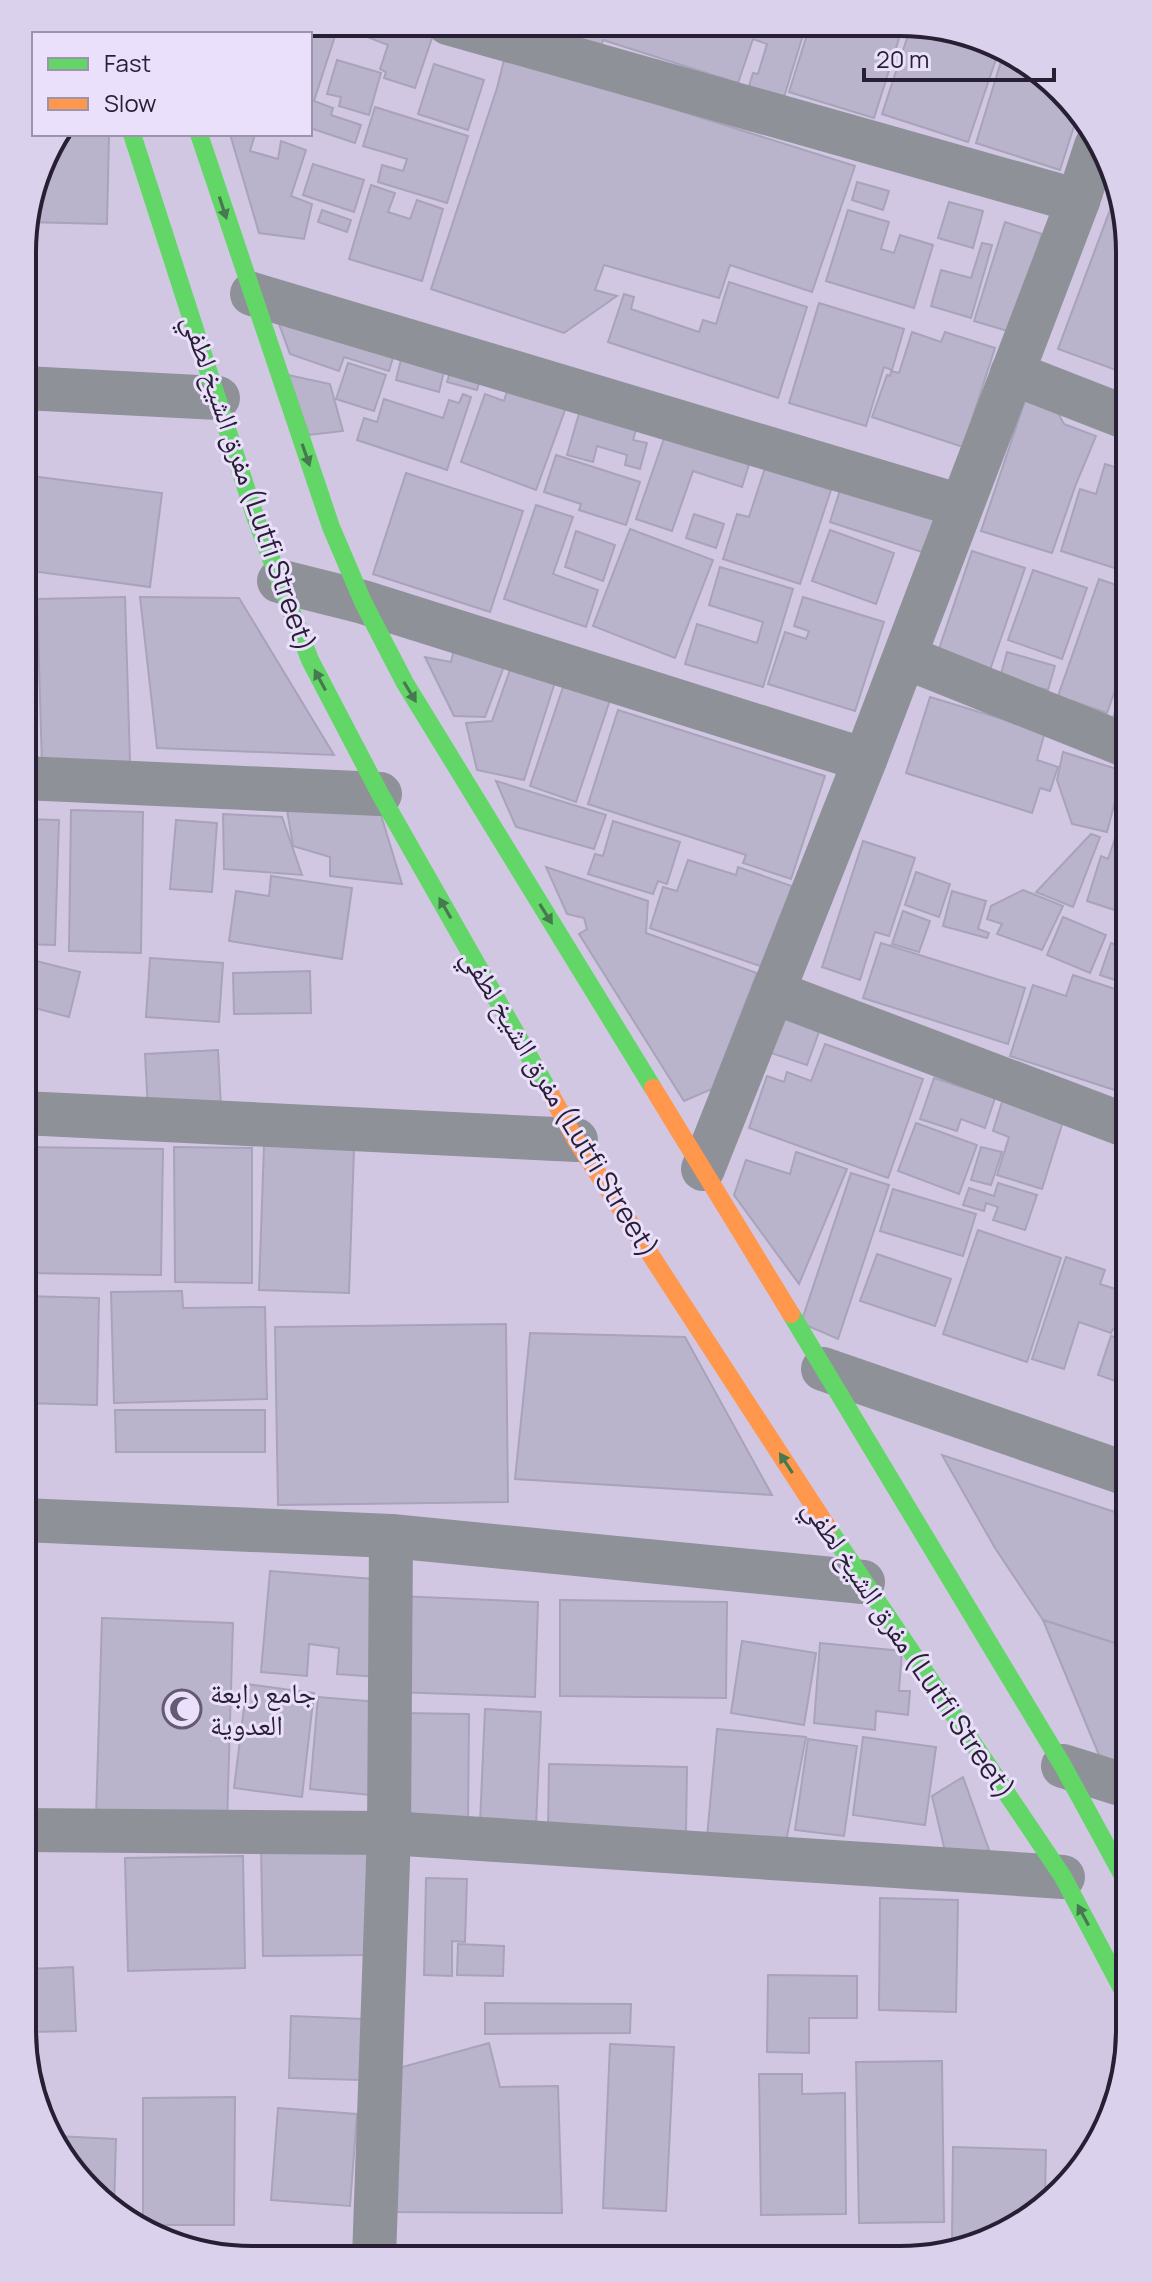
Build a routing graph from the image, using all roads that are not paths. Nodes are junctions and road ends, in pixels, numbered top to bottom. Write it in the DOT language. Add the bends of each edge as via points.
graph roads {
  1 [pos="494,36"];
  2 [pos="133,136"];
  3 [pos="200,136"];
  4 [pos="1093,155"];
  5 [pos="1078,201"];
  6 [pos="252,294"];
  7 [pos="1012,373"];
  8 [pos="36,389"];
  9 [pos="218,398"];
  10 [pos="1116,414"];
  11 [pos="961,506"];
  12 [pos="279,581"];
  13 [pos="363,602"];
  14 [pos="905,657"];
  15 [pos="1116,741"];
  16 [pos="865,760"];
  17 [pos="36,779"];
  18 [pos="380,794"];
  19 [pos="773,992"];
  20 [pos="36,1114"];
  21 [pos="1116,1122"];
  22 [pos="576,1140"];
  23 [pos="703,1169"];
  24 [pos="823,1369"];
  25 [pos="1116,1470"];
  26 [pos="36,1521"];
  27 [pos="391,1536"];
  28 [pos="863,1582"];
  29 [pos="1063,1766"];
  30 [pos="1116,1783"];
  31 [pos="36,1830"];
  32 [pos="389,1833"];
  33 [pos="1116,1863"];
  34 [pos="1063,1877"];
  35 [pos="1116,1977"];
  36 [pos="374,2246"];
  1 -- 5 [label="street"];
  2 -- 9 [label="street, مفرق الشيخ لطفي (Lutfi Street)"];
  3 -- 6 [label="street, one-way"];
  4 -- 5 [label="street"];
  5 -- 7 [label="street"];
  6 -- 11 [label="street"];
  6 -- 13 [label="street, one-way" via="331,527"];
  7 -- 10 [label="street"];
  7 -- 11 [label="street"];
  8 -- 9 [label="street"];
  9 -- 12 [label="street, مفرق الشيخ لطفي (Lutfi Street)"];
  11 -- 14 [label="street"];
  12 -- 13 [label="street"];
  18 -- 12 [label="street, مفرق الشيخ لطفي (Lutfi Street), one-way" via="310,660"];
  13 -- 16 [label="street"];
  13 -- 23 [label="street, one-way" via="412,696"];
  14 -- 15 [label="street"];
  14 -- 16 [label="street"];
  16 -- 19 [label="street"];
  17 -- 18 [label="street"];
  22 -- 18 [label="street, مفرق الشيخ لطفي (Lutfi Street), one-way"];
  19 -- 21 [label="street"];
  19 -- 23 [label="street"];
  20 -- 22 [label="street"];
  28 -- 22 [label="street, مفرق الشيخ لطفي (Lutfi Street), one-way"];
  23 -- 24 [label="street"];
  24 -- 25 [label="street"];
  24 -- 29 [label="street"];
  26 -- 27 [label="street"];
  27 -- 28 [label="street"];
  27 -- 32 [label="street"];
  28 -- 34 [label="street, مفرق الشيخ لطفي (Lutfi Street)"];
  29 -- 30 [label="street"];
  29 -- 33 [label="street"];
  31 -- 32 [label="street"];
  32 -- 34 [label="street"];
  32 -- 36 [label="street"];
  35 -- 34 [label="street, مفرق الشيخ لطفي (Lutfi Street), one-way"];
}
